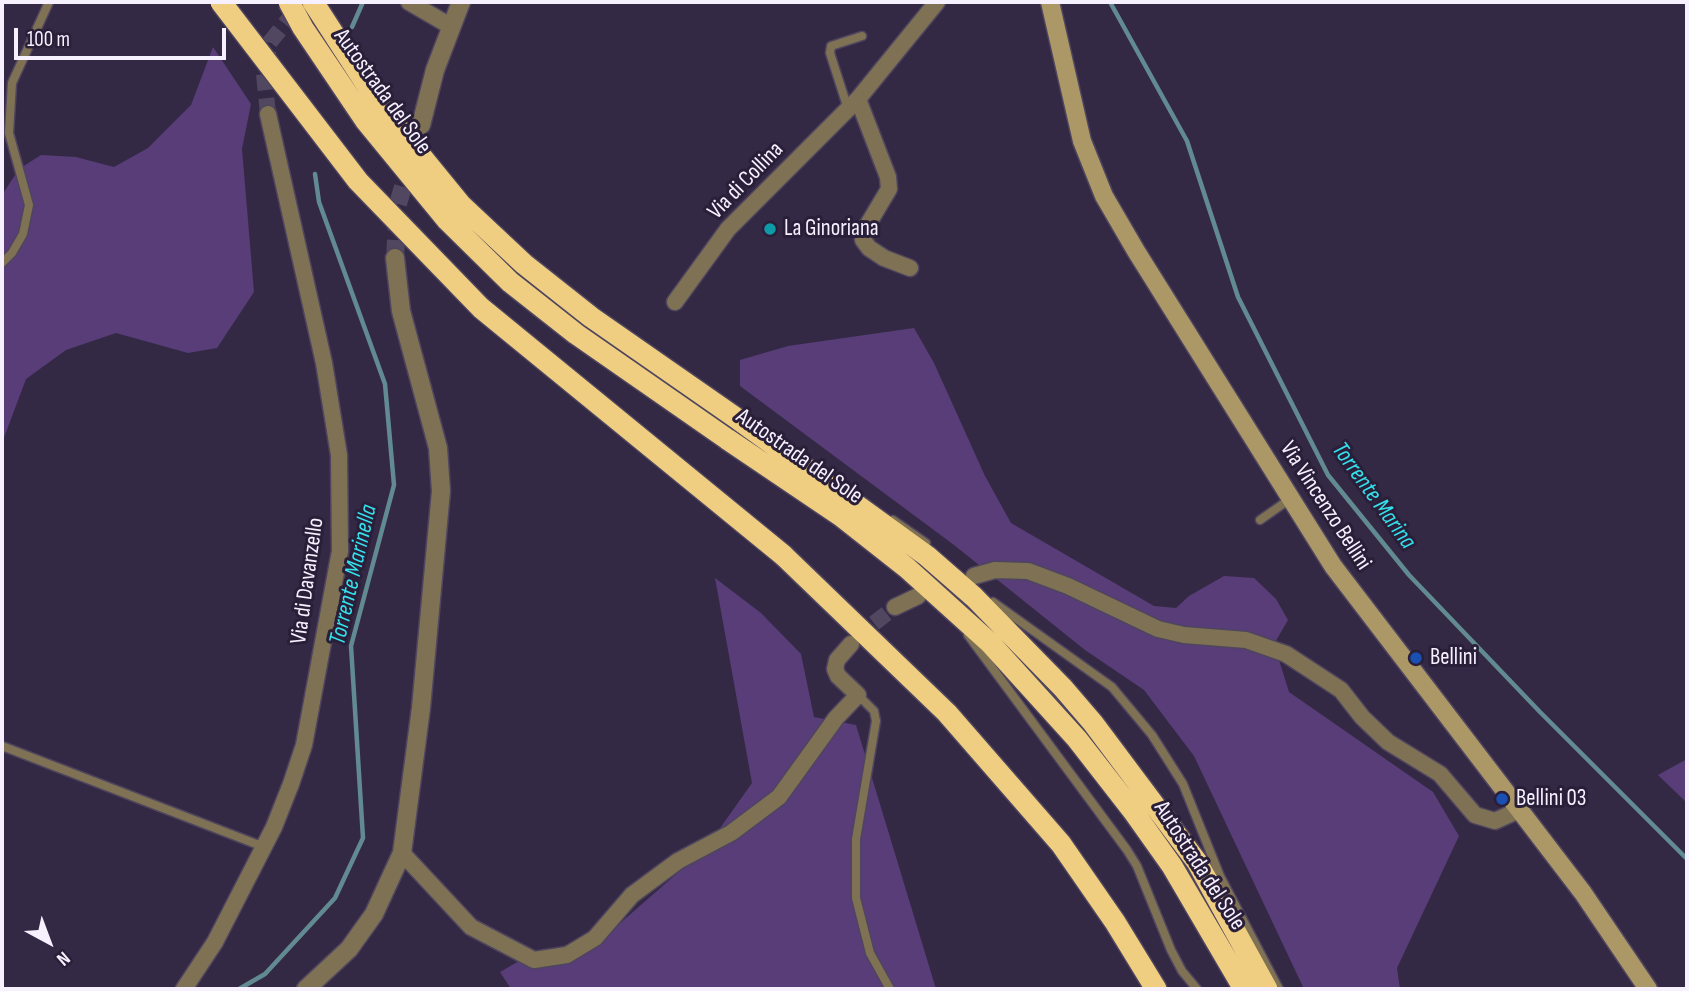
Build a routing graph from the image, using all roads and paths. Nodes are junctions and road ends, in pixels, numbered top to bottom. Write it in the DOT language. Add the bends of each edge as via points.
graph roads {
  1 [pos="49,2"];
  2 [pos="221,2"];
  3 [pos="289,2"];
  4 [pos="313,2"];
  5 [pos="409,2"];
  6 [pos="461,2"];
  7 [pos="937,2"];
  8 [pos="1049,2"];
  9 [pos="452,27"];
  10 [pos="862,36"];
  11 [pos="853,104"];
  12 [pos="268,114"];
  13 [pos="421,125"];
  14 [pos="395,258"];
  15 [pos="2,263"];
  16 [pos="911,268"];
  17 [pos="675,302"];
  18 [pos="1290,499"];
  19 [pos="856,502"];
  20 [pos="1260,520"];
  21 [pos="974,576"];
  22 [pos="928,595"];
  23 [pos="895,607"];
  24 [pos="850,644"];
  25 [pos="858,695"];
  26 [pos="2,746"];
  27 [pos="1520,810"];
  28 [pos="264,847"];
  29 [pos="402,853"];
  30 [pos="184,989"];
  31 [pos="306,989"];
  32 [pos="890,989"];
  33 [pos="1156,989"];
  34 [pos="1197,989"];
  35 [pos="1244,989"];
  36 [pos="1267,989"];
  37 [pos="1279,989"];
  38 [pos="1648,989"];
  1 -- 15 [label="lane" via="11,84 9,133 29,205 23,234"];
  2 -- 33 [label="highway, bridge" via="358,181 481,308 783,555 947,713 1052,834"];
  3 -- 22 [label="highway, Autostrada del Sole, bridge" via="365,120 447,220 510,282 576,334 841,516"];
  4 -- 19 [label="highway, Autostrada del Sole, bridge" via="381,107 461,205 524,264 591,317"];
  5 -- 9 [label="street"];
  6 -- 9 [label="street"];
  7 -- 11 [label="street, Via di Collina"];
  8 -- 18 [label="main road, Via Vincenzo Bellini" via="1082,141 1104,196"];
  9 -- 13 [label="street"];
  10 -- 11 [label="lane" via="831,46 830,53"];
  11 -- 16 [label="street" via="888,177 889,189 863,240 884,258"];
  11 -- 17 [label="street, Via di Collina" via="728,229"];
  12 -- 28 [label="street, Via di Davanzello" via="324,363 339,455 341,501 340,551 304,745"];
  14 -- 29 [label="street" via="401,311 438,448 441,491"];
  18 -- 20 [label="lane"];
  18 -- 27 [label="main road, Via Vincenzo Bellini" via="1333,566"];
  19 -- 36 [label="highway, Autostrada del Sole" via="974,597 1093,723 1197,862"];
  19 -- 37 [label="lane" via="906,527 1006,614 1083,664 1125,699 1169,758 1220,876"];
  21 -- 27 [label="street" via="995,570 1028,571 1158,629 1247,640 1286,654 1341,690 1388,742 1440,774 1475,815 1495,821"];
  22 -- 23 [label="street"];
  22 -- 34 [label="lane" via="1127,850 1171,950"];
  22 -- 35 [label="highway, Autostrada del Sole" via="990,643 1133,811 1172,866"];
  24 -- 25 [label="street" via="835,668"];
  25 -- 29 [label="street" via="779,797 731,833 678,861 642,888 595,938 567,955 534,960 471,927"];
  25 -- 32 [label="lane" via="874,711 876,721 856,839 856,898 870,953"];
  26 -- 28 [label="lane"];
  27 -- 38 [label="main road, Via Vincenzo Bellini"];
  28 -- 30 [label="street, Via di Davanzello" via="202,965"];
  29 -- 31 [label="street" via="374,914 349,949"];
}
